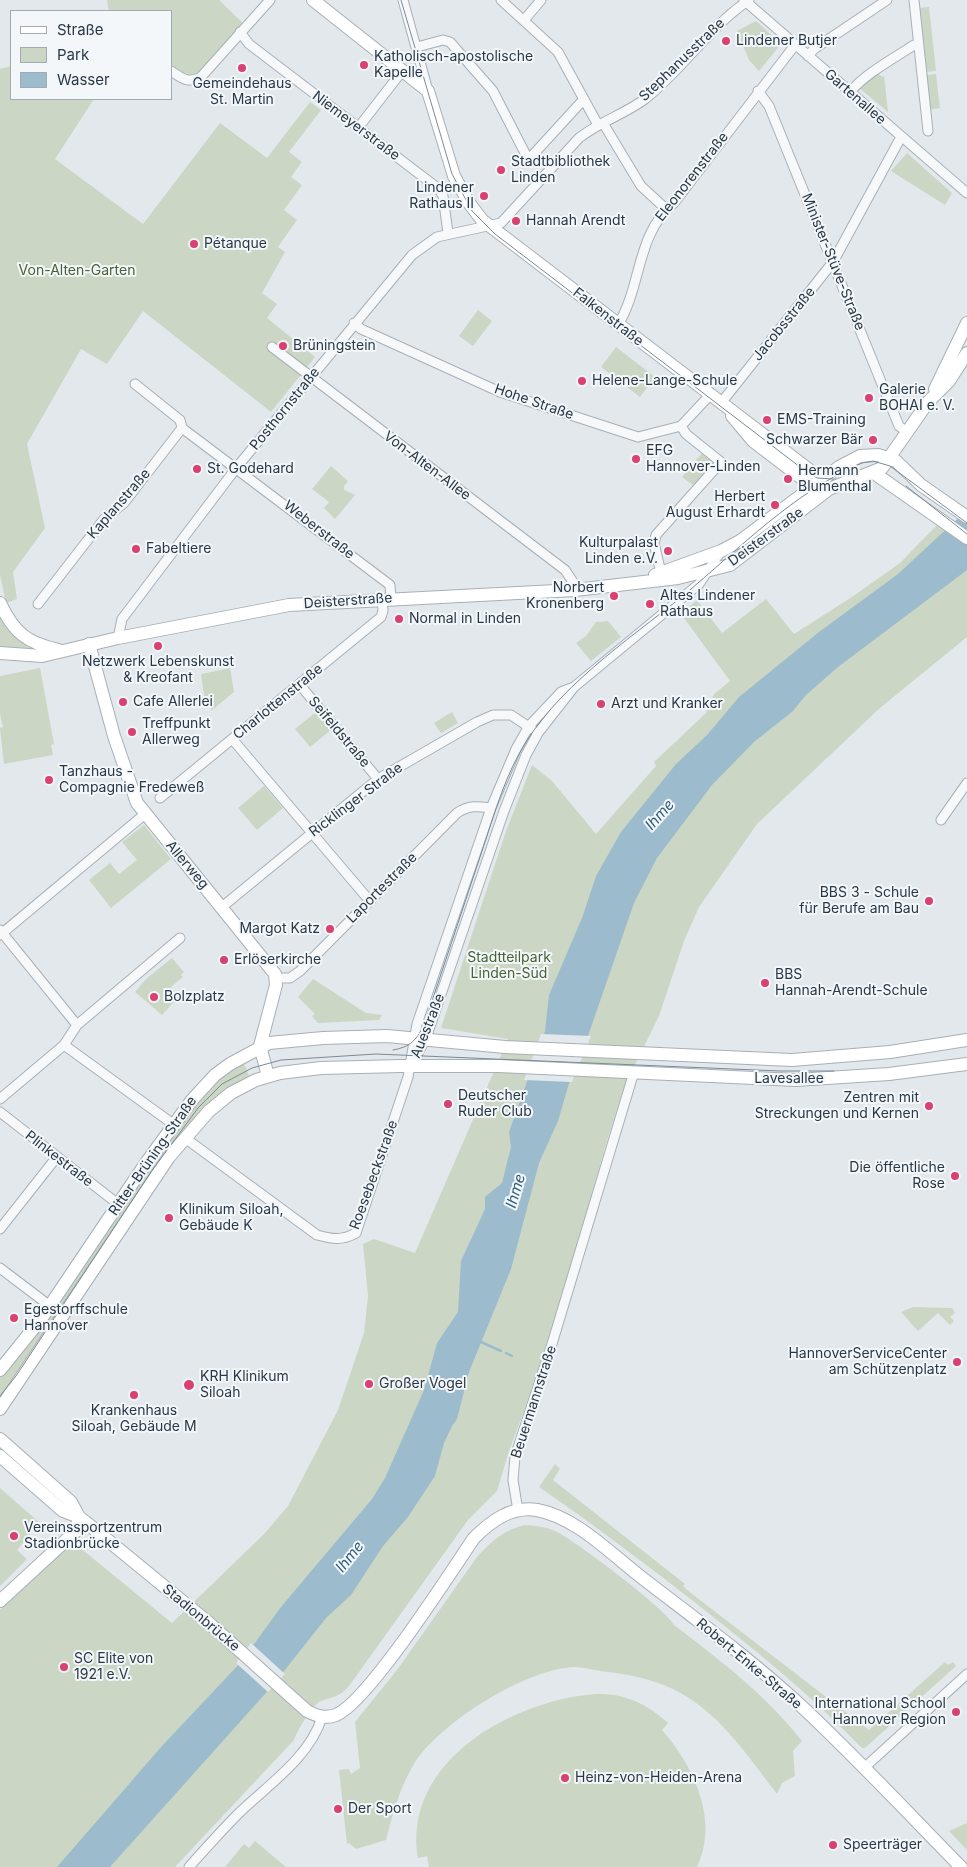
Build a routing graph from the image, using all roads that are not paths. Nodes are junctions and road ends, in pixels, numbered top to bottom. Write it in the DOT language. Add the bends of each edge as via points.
graph roads {
  1 [pos="270,0"];
  2 [pos="313,0"];
  3 [pos="403,0"];
  4 [pos="501,0"];
  5 [pos="541,0"];
  6 [pos="887,0"];
  7 [pos="914,0"];
  8 [pos="746,1"];
  9 [pos="524,19"];
  10 [pos="240,32"];
  11 [pos="795,45"];
  12 [pos="918,45"];
  13 [pos="416,47"];
  14 [pos="808,56"];
  15 [pos="403,70"];
  16 [pos="172,72"];
  17 [pos="428,91"];
  18 [pos="758,91"];
  19 [pos="850,92"];
  20 [pos="584,99"];
  21 [pos="600,124"];
  22 [pos="358,128"];
  23 [pos="928,131"];
  24 [pos="901,137"];
  25 [pos="967,193"];
  26 [pos="666,209"];
  27 [pos="490,226"];
  28 [pos="448,233"];
  29 [pos="833,262"];
  30 [pos="354,323"];
  31 [pos="967,323"];
  32 [pos="618,324"];
  33 [pos="272,347"];
  34 [pos="967,353"];
  35 [pos="311,377"];
  36 [pos="134,384"];
  37 [pos="710,395"];
  38 [pos="928,402"];
  39 [pos="723,406"];
  40 [pos="681,426"];
  41 [pos="182,428"];
  42 [pos="907,432"];
  43 [pos="889,457"];
  44 [pos="237,468"];
  45 [pos="874,473"];
  46 [pos="823,483"];
  47 [pos="962,513"];
  48 [pos="967,538"];
  49 [pos="721,551"];
  50 [pos="708,572"];
  51 [pos="660,573"];
  52 [pos="639,582"];
  53 [pos="575,590"];
  54 [pos="386,598"];
  55 [pos="0,603"];
  56 [pos="38,604"];
  57 [pos="118,638"];
  58 [pos="89,644"];
  59 [pos="62,651"];
  60 [pos="0,653"];
  61 [pos="300,685"];
  62 [pos="574,687"];
  63 [pos="529,726"];
  64 [pos="538,733"];
  65 [pos="233,740"];
  66 [pos="378,779"];
  67 [pos="967,783"];
  68 [pos="160,798"];
  69 [pos="491,808"];
  70 [pos="145,814"];
  71 [pos="941,820"];
  72 [pos="311,834"];
  73 [pos="369,900"];
  74 [pos="222,907"];
  75 [pos="1,933"];
  76 [pos="180,938"];
  77 [pos="276,978"];
  78 [pos="77,1025"];
  79 [pos="421,1038"];
  80 [pos="967,1040"];
  81 [pos="64,1045"];
  82 [pos="260,1046"];
  83 [pos="967,1064"];
  84 [pos="411,1066"];
  85 [pos="634,1072"];
  86 [pos="268,1076"];
  87 [pos="1,1096"];
  88 [pos="0,1112"];
  89 [pos="173,1124"];
  90 [pos="185,1138"];
  91 [pos="56,1158"];
  92 [pos="118,1204"];
  93 [pos="0,1228"];
  94 [pos="0,1268"];
  95 [pos="50,1306"];
  96 [pos="0,1370"];
  97 [pos="0,1409"];
  98 [pos="0,1438"];
  99 [pos="0,1456"];
  100 [pos="518,1511"];
  101 [pos="79,1517"];
  102 [pos="0,1601"];
  103 [pos="967,1674"];
  104 [pos="322,1717"];
  105 [pos="864,1768"];
  106 [pos="957,1862"];
  107 [pos="189,1867"];
  1 -- 10 [label="street"];
  2 -- 15 [label="street"];
  3 -- 13 [label="street"];
  4 -- 9 [label="street"];
  5 -- 9 [label="street"];
  6 -- 14 [label="street"];
  7 -- 12 [label="street"];
  8 -- 11 [label="street, Gartenallee"];
  8 -- 21 [label="street, Stephanusstraße" via="652,92"];
  9 -- 20 [label="street" via="563,58"];
  10 -- 16 [label="street" via="201,77 187,81"];
  10 -- 22 [label="street, Niemeyerstraße" via="245,41"];
  11 -- 14 [label="street, Gartenallee"];
  11 -- 18 [label="street, Eleonorenstraße"];
  12 -- 19 [label="street"];
  12 -- 23 [label="street"];
  13 -- 17 [label="street"];
  13 -- 20 [label="street" via="443,40 450,42 492,90 530,158"];
  14 -- 19 [label="street, Gartenallee"];
  15 -- 17 [label="street"];
  15 -- 22 [label="street"];
  17 -- 27 [label="street, Falkenstraße" via="460,188 473,210"];
  18 -- 26 [label="street, Eleonorenstraße" via="674,203"];
  18 -- 29 [label="street, Minister-Stüve-Straße" via="769,106"];
  19 -- 24 [label="street, Gartenallee"];
  20 -- 21 [label="street"];
  21 -- 26 [label="street" via="641,186"];
  21 -- 27 [label="street, Stephanusstraße" via="579,138 501,223"];
  22 -- 28 [label="street, Niemeyerstraße" via="439,189 443,196"];
  24 -- 25 [label="street, Gartenallee"];
  24 -- 29 [label="street, Jacobsstraße"];
  26 -- 32 [label="street, Eleonorenstraße" via="646,243"];
  27 -- 28 [label="street, Posthornstraße"];
  27 -- 32 [label="street, Falkenstraße"];
  28 -- 30 [label="street, Posthornstraße" via="419,247"];
  29 -- 39 [label="street, Jacobsstraße"];
  29 -- 42 [label="street, Minister-Stüve-Straße" via="899,426"];
  30 -- 35 [label="street, Posthornstraße"];
  30 -- 40 [label="street, Hohe Straße" via="360,329 500,392 638,437"];
  31 -- 38 [label="street"];
  32 -- 37 [label="street, Falkenstraße"];
  33 -- 35 [label="street, Von-Alten-Allee"];
  34 -- 38 [label="street" via="949,381"];
  35 -- 44 [label="street, Posthornstraße"];
  35 -- 53 [label="street, Von-Alten-Allee" via="565,570"];
  36 -- 41 [label="street, Weberstraße" via="180,420"];
  37 -- 39 [label="street, Falkenstraße"];
  37 -- 40 [label="street"];
  38 -- 42 [label="street"];
  39 -- 46 [label="street, Falkenstraße"];
  39 -- 46 [label="street, Falkenstraße" via="753,441"];
  40 -- 51 [label="street" via="686,434 721,462 656,536 654,543"];
  41 -- 44 [label="street, Weberstraße"];
  41 -- 56 [label="street, Kaplanstraße" via="124,503 104,519"];
  42 -- 43 [label="street"];
  43 -- 45 [label="street"];
  43 -- 46 [label="street" via="878,454 852,459"];
  43 -- 47 [label="street" via="921,485"];
  44 -- 54 [label="street, Weberstraße" via="390,584"];
  44 -- 57 [label="street, Posthornstraße" via="120,624"];
  45 -- 46 [label="street"];
  45 -- 48 [label="street"];
  46 -- 49 [label="street, Deisterstraße"];
  46 -- 50 [label="street, Deisterstraße" via="730,565"];
  49 -- 50 [label="street"];
  49 -- 51 [label="street, Deisterstraße"];
  50 -- 52 [label="street, Deisterstraße"];
  50 -- 62 [label="street" via="699,584"];
  51 -- 52 [label="street, Deisterstraße"];
  52 -- 53 [label="street, Deisterstraße"];
  53 -- 54 [label="street, Deisterstraße"];
  54 -- 57 [label="street, Deisterstraße" via="289,605"];
  54 -- 61 [label="street, Charlottenstraße" via="381,617"];
  55 -- 59 [label="street" via="19,634"];
  57 -- 58 [label="street, Deisterstraße"];
  58 -- 59 [label="street, Deisterstraße"];
  58 -- 70 [label="street, Allerweg" via="130,788"];
  59 -- 60 [label="street, Deisterstraße" via="42,656"];
  61 -- 65 [label="street, Charlottenstraße"];
  61 -- 66 [label="street, Seifeldstraße"];
  62 -- 63 [label="street" via="561,692"];
  62 -- 64 [label="street"];
  63 -- 64 [label="street, Ricklinger Straße"];
  63 -- 66 [label="street, Ricklinger Straße" via="511,715 493,715"];
  63 -- 69 [label="street, Auestraße"];
  64 -- 79 [label="street, Auestraße" via="504,811"];
  65 -- 68 [label="street, Charlottenstraße"];
  65 -- 72 [label="street"];
  66 -- 72 [label="street, Ricklinger Straße"];
  67 -- 71 [label="street"];
  69 -- 73 [label="street, Laportestraße" via="475,805 457,813"];
  69 -- 79 [label="street, Auestraße" via="417,1024"];
  70 -- 74 [label="street, Allerweg"];
  70 -- 75 [label="street"];
  72 -- 73 [label="street"];
  72 -- 74 [label="street, Ricklinger Straße"];
  73 -- 77 [label="street, Laportestraße" via="300,972 290,978"];
  74 -- 77 [label="street, Allerweg" via="272,968"];
  75 -- 78 [label="street"];
  76 -- 78 [label="street"];
  77 -- 82 [label="street"];
  78 -- 81 [label="street"];
  79 -- 80 [label="street, Lavesallee" via="505,1047 800,1059 890,1052"];
  79 -- 82 [label="street, Ritter-Brüning-Straße" via="323,1038"];
  79 -- 84 [label="street, Auestraße"];
  81 -- 87 [label="street"];
  81 -- 89 [label="street"];
  82 -- 86 [label="street"];
  82 -- 89 [label="street, Ritter-Brüning-Straße" via="215,1076"];
  83 -- 85 [label="street, Lavesallee" via="935,1070 796,1080"];
  84 -- 85 [label="street, Lavesallee"];
  84 -- 86 [label="street, Ritter-Brüning-Straße" via="321,1068"];
  84 -- 90 [label="street, Roesebeckstraße" via="356,1233 347,1238 336,1240 317,1235"];
  85 -- 100 [label="street, Beuermannstraße" via="515,1457 513,1480"];
  86 -- 90 [label="street, Ritter-Brüning-Straße" via="220,1101"];
  88 -- 91 [label="street, Plinkestraße"];
  89 -- 92 [label="street, Ritter-Brüning-Straße"];
  90 -- 97 [label="street, Ritter-Brüning-Straße" via="149,1185"];
  91 -- 92 [label="street, Plinkestraße"];
  91 -- 93 [label="street"];
  92 -- 95 [label="street, Ritter-Brüning-Straße"];
  94 -- 95 [label="street"];
  95 -- 96 [label="street, Ritter-Brüning-Straße"];
  98 -- 101 [label="street, Stadionbrücke" via="71,1502"];
  99 -- 101 [label="street, Stadionbrücke" via="63,1511"];
  100 -- 104 [label="street" via="498,1518 474,1538 360,1696 344,1711"];
  100 -- 105 [label="street, Robert-Enke-Straße" via="550,1514 586,1534 747,1660 798,1703"];
  101 -- 102 [label="street" via="76,1531"];
  101 -- 104 [label="street, Stadionbrücke" via="210,1624 307,1711"];
  103 -- 105 [label="street"];
  104 -- 107 [label="street" via="305,1750 238,1814"];
  105 -- 106 [label="street, Robert-Enke-Straße"];
}
